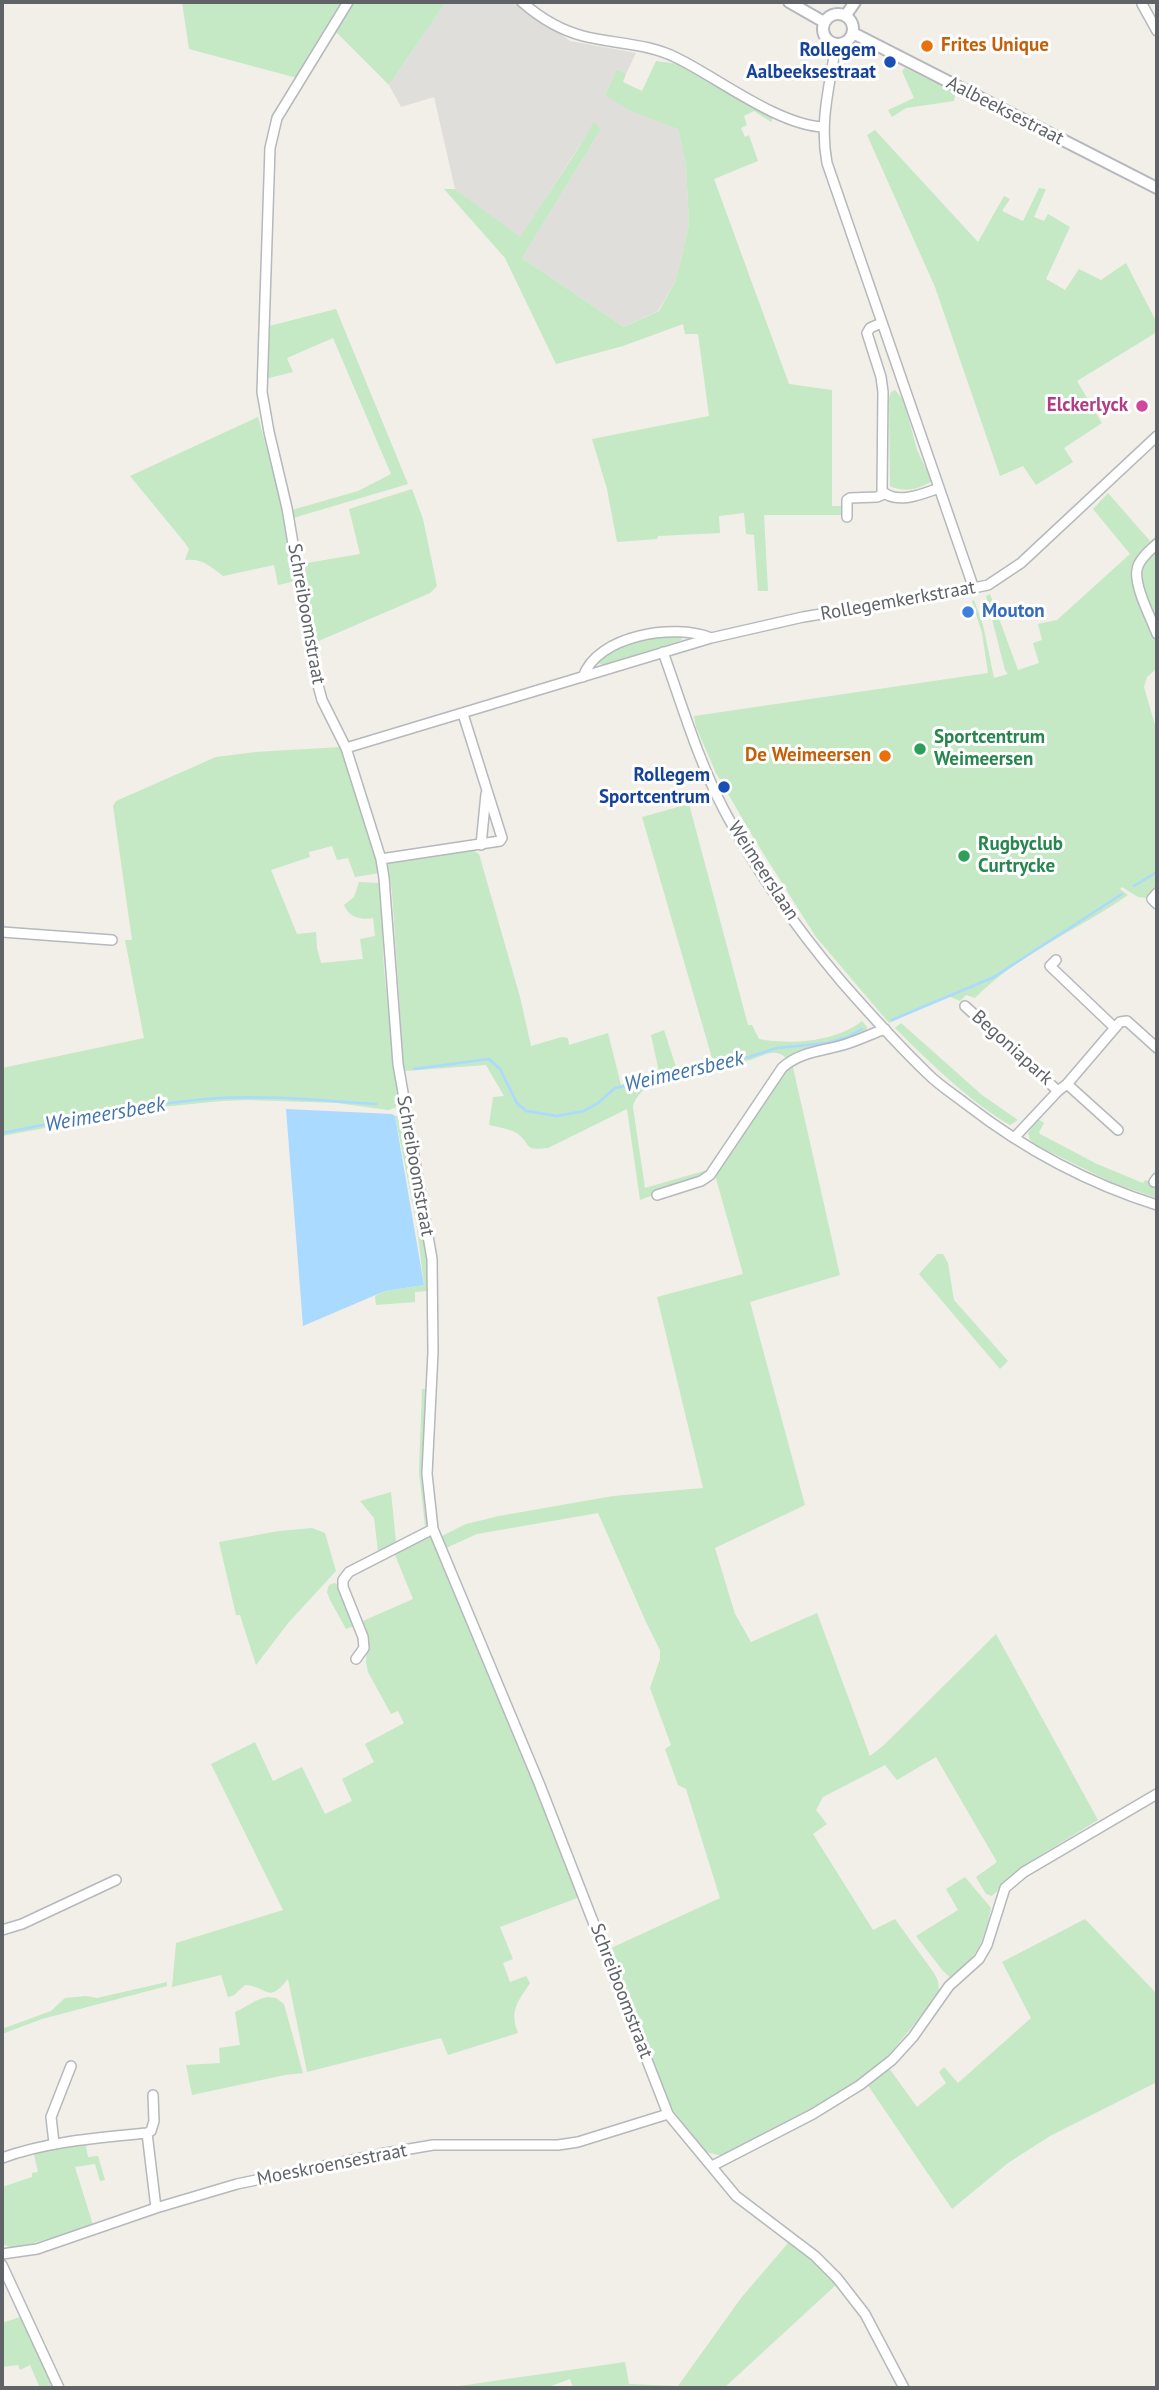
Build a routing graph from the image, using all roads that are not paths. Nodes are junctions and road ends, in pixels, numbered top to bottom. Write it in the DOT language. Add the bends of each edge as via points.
graph roads {
  1 [pos="348,2"];
  2 [pos="522,2"];
  3 [pos="789,2"];
  4 [pos="855,2"];
  5 [pos="1142,4"];
  6 [pos="846,15"];
  7 [pos="824,22"];
  8 [pos="1157,31"];
  9 [pos="853,33"];
  10 [pos="836,44"];
  11 [pos="823,127"];
  12 [pos="1157,188"];
  13 [pos="881,323"];
  14 [pos="897,371"];
  15 [pos="881,377"];
  16 [pos="1157,436"];
  17 [pos="939,488"];
  18 [pos="884,494"];
  19 [pos="847,517"];
  20 [pos="1157,544"];
  21 [pos="974,589"];
  22 [pos="1157,634"];
  23 [pos="711,638"];
  24 [pos="663,652"];
  25 [pos="583,677"];
  26 [pos="463,714"];
  27 [pos="346,748"];
  28 [pos="487,788"];
  29 [pos="481,845"];
  30 [pos="381,859"];
  31 [pos="1157,893"];
  32 [pos="1157,904"];
  33 [pos="2,932"];
  34 [pos="112,940"];
  35 [pos="1056,960"];
  36 [pos="965,1006"];
  37 [pos="1115,1028"];
  38 [pos="885,1029"];
  39 [pos="1157,1048"];
  40 [pos="1067,1084"];
  41 [pos="1058,1091"];
  42 [pos="1118,1130"];
  43 [pos="1014,1138"];
  44 [pos="657,1195"];
  45 [pos="1157,1205"];
  46 [pos="433,1529"];
  47 [pos="356,1659"];
  48 [pos="1157,1794"];
  49 [pos="116,1880"];
  50 [pos="2,1930"];
  51 [pos="71,2066"];
  52 [pos="153,2095"];
  53 [pos="668,2115"];
  54 [pos="147,2133"];
  55 [pos="54,2143"];
  56 [pos="2,2158"];
  57 [pos="712,2166"];
  58 [pos="156,2208"];
  59 [pos="2,2254"];
  60 [pos="2,2265"];
  61 [pos="59,2388"];
  62 [pos="904,2388"];
  1 -- 27 [label="street, Schreiboomstraat" via="277,118 273,133 262,372 264,410 287,508 315,674 322,700"];
  2 -- 11 [label="street" via="565,30 676,57 781,114"];
  3 -- 7 [label="street"];
  4 -- 6 [label="street"];
  5 -- 8 [label="street"];
  6 -- 7 [label="street" via="834,13"];
  6 -- 9 [label="street" via="853,23"];
  7 -- 10 [label="street" via="826,38"];
  9 -- 10 [label="street" via="846,42"];
  9 -- 12 [label="street, Aalbeeksestraat"];
  10 -- 11 [label="street"];
  11 -- 13 [label="street" via="828,168"];
  13 -- 14 [label="street"];
  13 -- 15 [label="street" via="867,333"];
  14 -- 15 [label="street"];
  14 -- 17 [label="street"];
  15 -- 18 [label="street"];
  16 -- 21 [label="street, Rollegemkerkstraat" via="1021,562 998,580"];
  17 -- 18 [label="street" via="914,497"];
  17 -- 21 [label="street"];
  18 -- 19 [label="street" via="849,498"];
  20 -- 22 [label="street" via="1136,569"];
  21 -- 23 [label="street, Rollegemkerkstraat" via="803,617"];
  23 -- 24 [label="street, Rollegemkerkstraat"];
  23 -- 25 [label="street, Rollegemkerkstraat" via="699,633 645,634 598,654"];
  24 -- 25 [label="street, Rollegemkerkstraat"];
  24 -- 38 [label="street, Weimeerslaan" via="696,747 725,812 790,916"];
  25 -- 26 [label="street, Rollegemkerkstraat"];
  26 -- 27 [label="street, Rollegemkerkstraat"];
  26 -- 28 [label="street"];
  27 -- 30 [label="street, Schreiboomstraat"];
  28 -- 29 [label="street"];
  28 -- 29 [label="street" via="502,838"];
  29 -- 30 [label="street"];
  30 -- 46 [label="street, Schreiboomstraat" via="398,1064 432,1259 427,1474"];
  31 -- 32 [label="street" via="1152,899"];
  33 -- 34 [label="street"];
  35 -- 37 [label="street" via="1050,966"];
  36 -- 41 [label="street, Begoniapark"];
  37 -- 39 [label="street" via="1127,1021"];
  37 -- 40 [label="street, Begoniapark"];
  38 -- 43 [label="street, Weimeerslaan" via="930,1076"];
  38 -- 44 [label="street" via="789,1061 710,1175"];
  40 -- 41 [label="street, Begoniapark"];
  40 -- 42 [label="street, Begoniapark"];
  41 -- 43 [label="street, Begoniapark"];
  43 -- 45 [label="street, Weimeerslaan" via="1093,1181"];
  46 -- 47 [label="street" via="349,1572 343,1580 363,1637 364,1648"];
  46 -- 53 [label="street, Schreiboomstraat" via="545,1796"];
  48 -- 57 [label="street" via="1024,1872 1005,1888 979,1959 949,1986 892,2060 813,2114"];
  49 -- 50 [label="street"];
  51 -- 55 [label="street" via="51,2117"];
  52 -- 54 [label="street" via="154,2121"];
  53 -- 57 [label="street, Schreiboomstraat"];
  53 -- 58 [label="street, Moeskroensestraat" via="568,2144 433,2145 380,2154 237,2184"];
  54 -- 55 [label="street"];
  54 -- 58 [label="street"];
  55 -- 56 [label="street"];
  57 -- 62 [label="street, Schreiboomstraat" via="736,2196 837,2278 865,2314"];
  58 -- 59 [label="street, Moeskroensestraat" via="37,2249"];
  60 -- 61 [label="street"];
}
